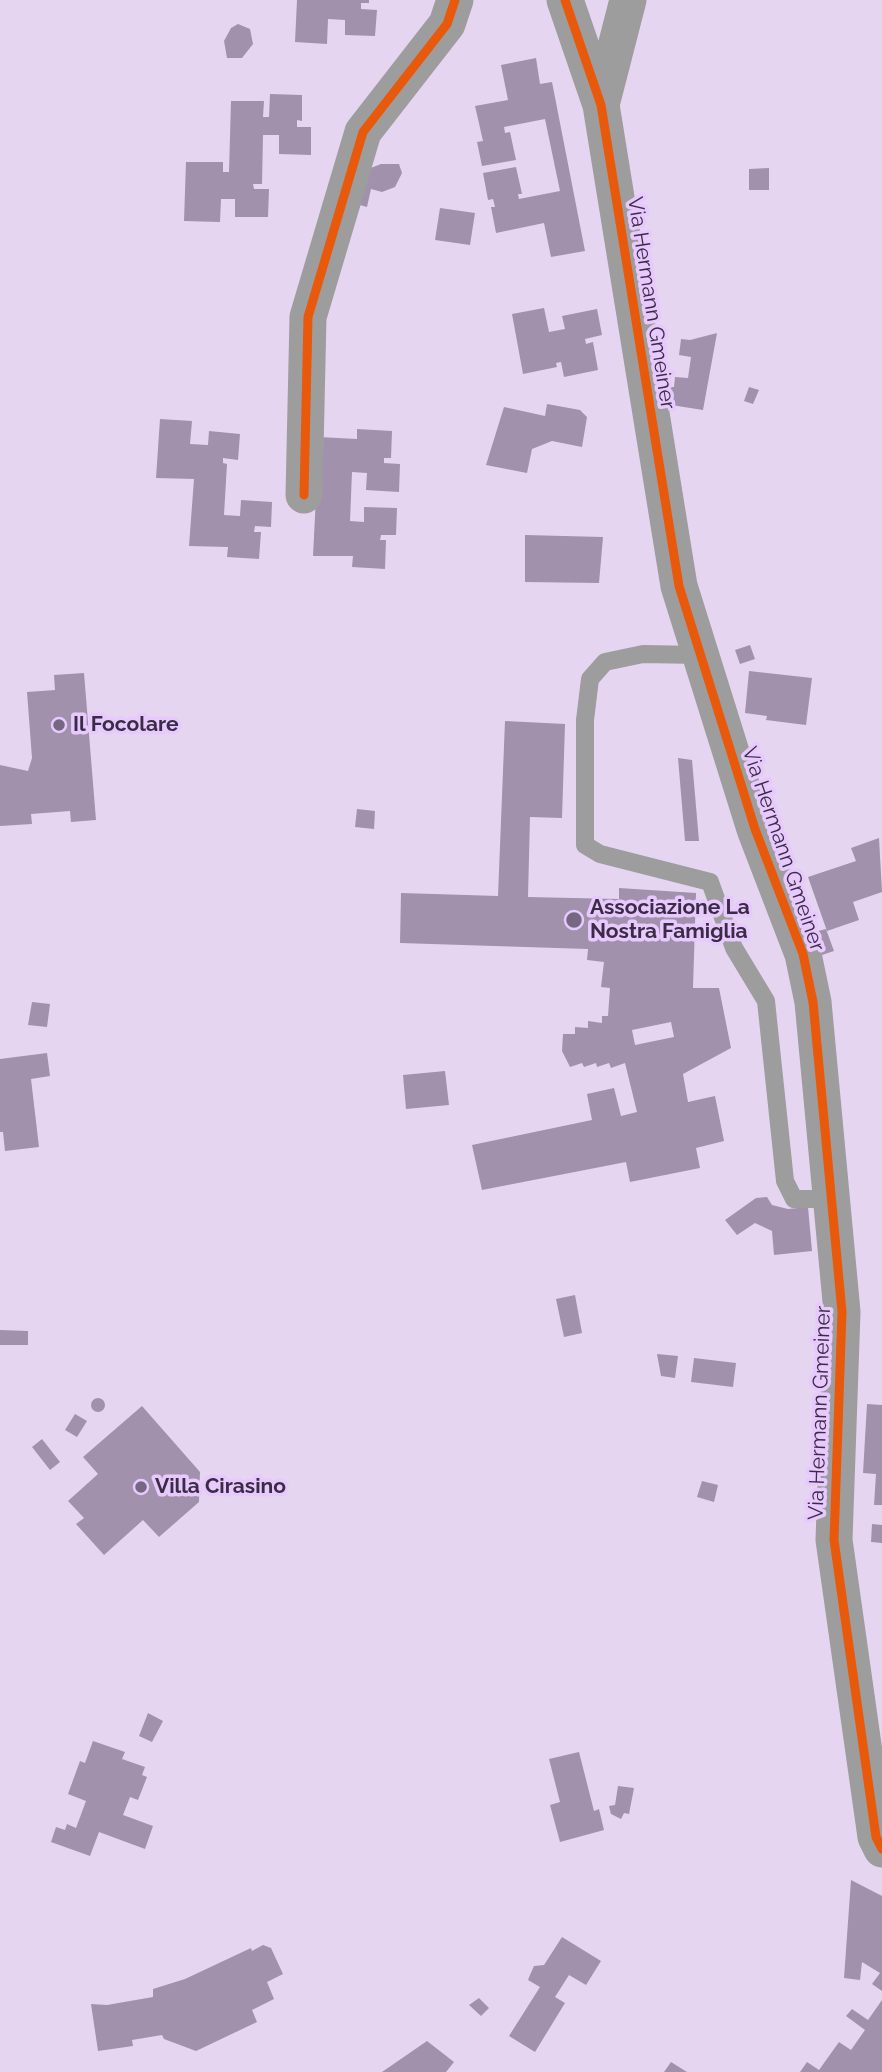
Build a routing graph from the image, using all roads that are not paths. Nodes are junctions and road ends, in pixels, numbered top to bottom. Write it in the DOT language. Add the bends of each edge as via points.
graph roads {
  1 [pos="455,0"];
  2 [pos="565,0"];
  3 [pos="628,0"];
  4 [pos="601,105"];
  5 [pos="304,495"];
  6 [pos="700,655"];
  7 [pos="833,1193"];
  8 [pos="882,1849"];
  1 -- 5 [label="street" via="447,24 363,132 308,317"];
  2 -- 4 [label="street, Via Hermann Gmeiner"];
  3 -- 4 [label="street"];
  4 -- 6 [label="street, Via Hermann Gmeiner" via="679,586"];
  6 -- 7 [label="street, Via Hermann Gmeiner" via="755,830 803,954 813,1002"];
  6 -- 7 [label="lane" via="643,654 605,662 590,679 585,720 586,845 600,854 710,882 734,948 766,1002 785,1181 794,1199"];
  7 -- 8 [label="street, Via Hermann Gmeiner" via="842,1312 834,1540 876,1837"];
}
